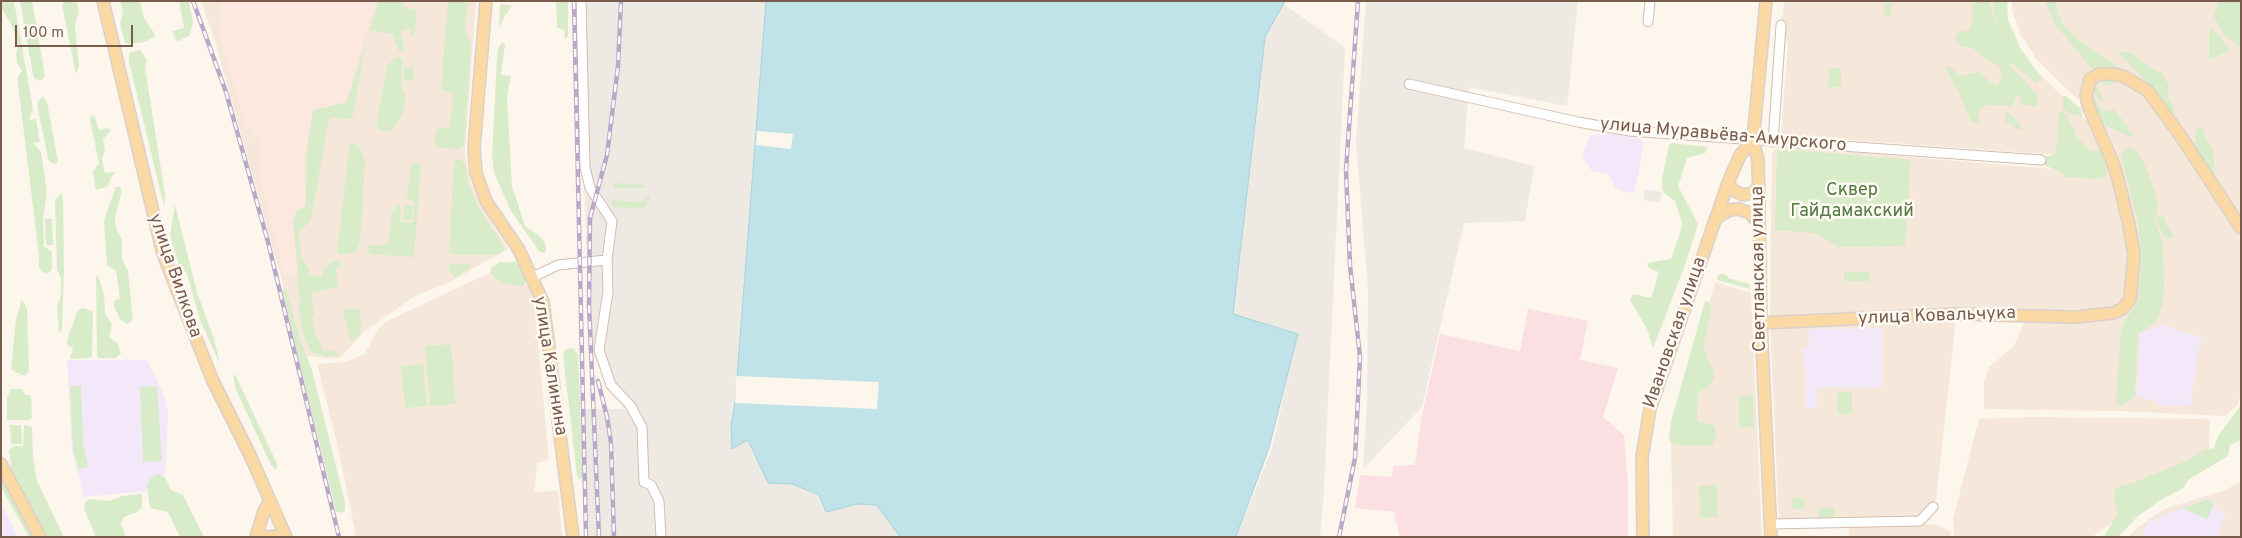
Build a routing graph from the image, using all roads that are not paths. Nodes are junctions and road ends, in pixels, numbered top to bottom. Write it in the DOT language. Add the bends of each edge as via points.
graph roads {
  1 [pos="103,1"];
  2 [pos="486,1"];
  3 [pos="581,1"];
  4 [pos="1650,1"];
  5 [pos="1766,1"];
  6 [pos="1648,22"];
  7 [pos="1781,24"];
  8 [pos="1409,84"];
  9 [pos="1753,141"];
  10 [pos="1772,142"];
  11 [pos="2041,160"];
  12 [pos="1728,183"];
  13 [pos="1759,187"];
  14 [pos="1716,218"];
  15 [pos="1759,224"];
  16 [pos="2241,228"];
  17 [pos="607,260"];
  18 [pos="533,277"];
  19 [pos="1761,323"];
  20 [pos="1,464"];
  21 [pos="270,501"];
  22 [pos="1933,507"];
  23 [pos="1771,524"];
  24 [pos="285,536"];
  25 [pos="40,537"];
  26 [pos="256,537"];
  27 [pos="266,537"];
  28 [pos="573,537"];
  29 [pos="661,537"];
  30 [pos="1643,537"];
  31 [pos="1771,537"];
  1 -- 21 [label="main road, улица Вилкова" via="163,254 212,379"];
  2 -- 18 [label="main road, улица Калинина" via="474,148 476,173 486,201"];
  3 -- 17 [label="street" via="585,167 590,188 612,221"];
  4 -- 6 [label="street"];
  5 -- 9 [label="main road, Светланская улица"];
  7 -- 10 [label="street"];
  8 -- 9 [label="street, улица Муравьёва-Амурского" via="1629,131"];
  9 -- 10 [label="street, улица Муравьёва-Амурского"];
  9 -- 12 [label="main road, Ивановская улица" via="1740,155"];
  9 -- 13 [label="main road, Светланская улица" via="1758,160"];
  10 -- 11 [label="street, улица Муравьёва-Амурского"];
  12 -- 13 [label="main road" via="1743,195"];
  12 -- 14 [label="main road, Ивановская улица"];
  13 -- 15 [label="main road, Светланская улица"];
  14 -- 15 [label="main road" via="1738,209 1750,213"];
  14 -- 30 [label="main road, Ивановская улица" via="1650,409 1642,457"];
  15 -- 19 [label="main road, Светланская улица"];
  16 -- 19 [label="main road, улица Ковальчука" via="2148,91 2132,80 2114,74 2094,76 2090,78 2086,96 2113,163 2130,224 2134,255 2130,298 2122,309 2076,317 1954,314"];
  17 -- 18 [label="street" via="558,264"];
  17 -- 29 [label="street" via="608,292 599,350 611,385 630,406 642,427 644,482 651,485 659,501"];
  18 -- 28 [label="main road, улица Калинина" via="543,302"];
  19 -- 23 [label="main road, Светланская улица"];
  20 -- 25 [label="main road"];
  21 -- 24 [label="main road, улица Вилкова"];
  21 -- 26 [label="main road"];
  22 -- 23 [label="street" via="1920,522"];
  23 -- 31 [label="main road, Светланская улица"];
  24 -- 27 [label="main road"];
}
